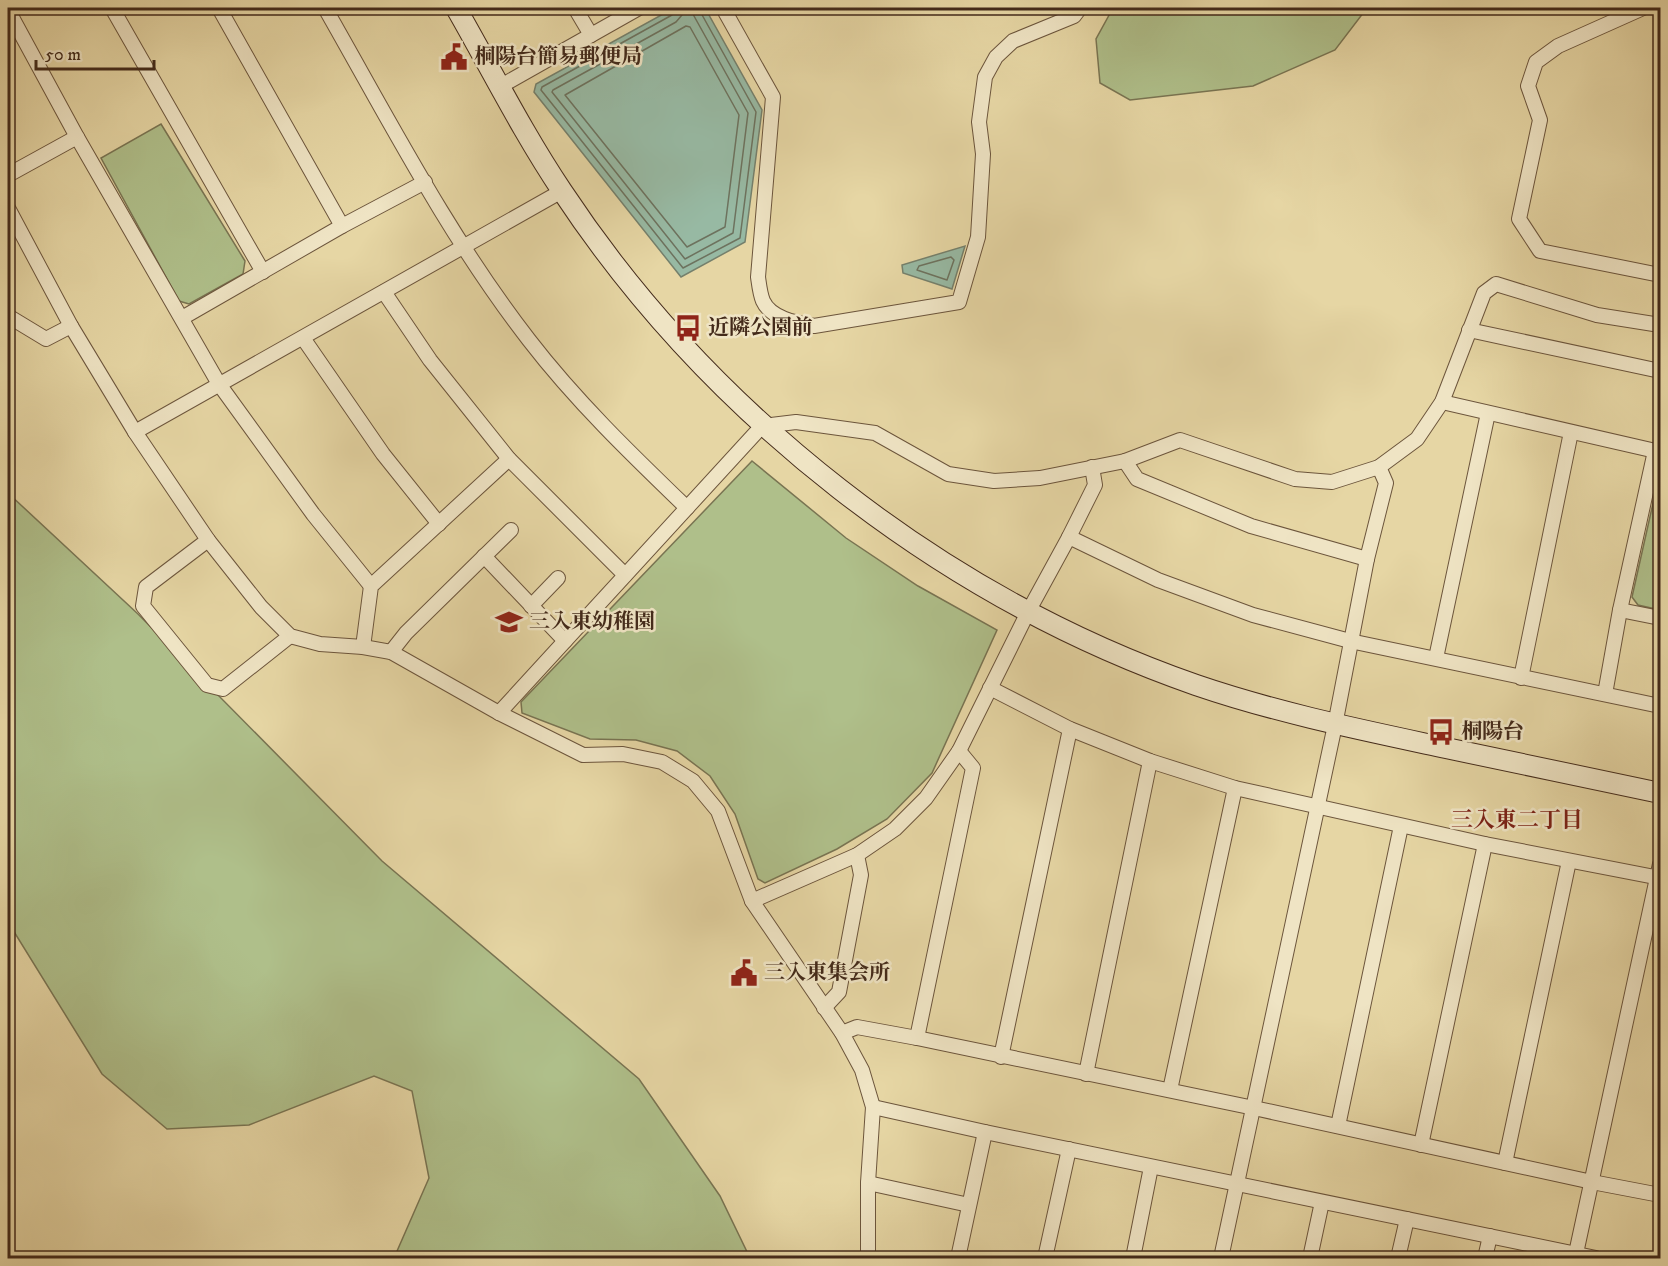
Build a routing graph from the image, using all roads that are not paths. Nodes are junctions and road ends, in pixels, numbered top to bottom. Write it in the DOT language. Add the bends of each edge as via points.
graph roads {
  1 [pos="112,8"];
  2 [pos="219,8"];
  3 [pos="456,8"];
  4 [pos="575,8"];
  5 [pos="639,8"];
  6 [pos="723,8"];
  7 [pos="1080,8"];
  8 [pos="1643,8"];
  9 [pos="328,9"];
  10 [pos="8,10"];
  11 [pos="591,35"];
  12 [pos="501,86"];
  13 [pos="76,137"];
  14 [pos="8,175"];
  15 [pos="424,182"];
  16 [pos="562,191"];
  17 [pos="8,208"];
  18 [pos="342,226"];
  19 [pos="463,247"];
  20 [pos="263,272"];
  21 [pos="1660,275"];
  22 [pos="384,292"];
  23 [pos="8,316"];
  24 [pos="182,318"];
  25 [pos="1660,324"];
  26 [pos="72,326"];
  27 [pos="1469,330"];
  28 [pos="303,338"];
  29 [pos="1660,371"];
  30 [pos="219,384"];
  31 [pos="1442,402"];
  32 [pos="1488,413"];
  33 [pos="762,426"];
  34 [pos="135,432"];
  35 [pos="1571,432"];
  36 [pos="1658,452"];
  37 [pos="509,459"];
  38 [pos="1125,461"];
  39 [pos="1092,467"];
  40 [pos="1379,467"];
  41 [pos="687,508"];
  42 [pos="439,524"];
  43 [pos="511,530"];
  44 [pos="1069,537"];
  45 [pos="208,540"];
  46 [pos="484,556"];
  47 [pos="1367,559"];
  48 [pos="625,575"];
  49 [pos="558,578"];
  50 [pos="371,586"];
  51 [pos="531,606"];
  52 [pos="1620,610"];
  53 [pos="1028,612"];
  54 [pos="1660,618"];
  55 [pos="290,636"];
  56 [pos="565,641"];
  57 [pos="1350,641"];
  58 [pos="363,647"];
  59 [pos="391,652"];
  60 [pos="1436,658"];
  61 [pos="1521,678"];
  62 [pos="990,688"];
  63 [pos="1605,694"];
  64 [pos="1660,706"];
  65 [pos="499,713"];
  66 [pos="1335,725"];
  67 [pos="1070,729"];
  68 [pos="959,751"];
  69 [pos="1150,761"];
  70 [pos="1235,788"];
  71 [pos="1660,793"];
  72 [pos="1317,807"];
  73 [pos="1401,826"];
  74 [pos="1485,844"];
  75 [pos="857,855"];
  76 [pos="1569,861"];
  77 [pos="1660,873"];
  78 [pos="752,901"];
  79 [pos="825,1008"];
  80 [pos="842,1034"];
  81 [pos="917,1038"];
  82 [pos="1001,1057"];
  83 [pos="1086,1074"];
  84 [pos="1170,1090"];
  85 [pos="873,1107"];
  86 [pos="1254,1108"];
  87 [pos="1338,1126"];
  88 [pos="985,1132"];
  89 [pos="1420,1144"];
  90 [pos="1069,1149"];
  91 [pos="1505,1163"];
  92 [pos="1151,1167"];
  93 [pos="1592,1182"];
  94 [pos="868,1183"];
  95 [pos="1237,1185"];
  96 [pos="1660,1195"];
  97 [pos="1322,1202"];
  98 [pos="969,1205"];
  99 [pos="1407,1219"];
  100 [pos="1490,1236"];
  101 [pos="1576,1256"];
  102 [pos="868,1258"];
  103 [pos="958,1258"];
  104 [pos="1046,1258"];
  105 [pos="1133,1258"];
  106 [pos="1221,1258"];
  107 [pos="1310,1258"];
  108 [pos="1398,1258"];
  109 [pos="1485,1258"];
  110 [pos="1596,1258"];
  1 -- 20 [label="street"];
  2 -- 18 [label="street"];
  3 -- 12 [label="street"];
  4 -- 11 [label="street"];
  5 -- 11 [label="street"];
  6 -- 7 [label="street" via="773,98 758,277 763,302 780,316 814,326 959,302 978,237 983,154 979,122 985,77 996,57 1013,41 1074,16"];
  8 -- 21 [label="street" via="1558,46 1536,62 1528,86 1540,120 1519,219 1540,251"];
  9 -- 15 [label="street"];
  10 -- 13 [label="street"];
  11 -- 12 [label="street"];
  12 -- 16 [label="street"];
  13 -- 14 [label="street"];
  13 -- 24 [label="street"];
  15 -- 18 [label="street"];
  15 -- 19 [label="street"];
  16 -- 19 [label="street"];
  16 -- 33 [label="street" via="652,310"];
  17 -- 26 [label="street"];
  18 -- 20 [label="street"];
  19 -- 22 [label="street"];
  19 -- 41 [label="street" via="529,340 598,421"];
  20 -- 24 [label="street"];
  22 -- 28 [label="street"];
  22 -- 37 [label="street" via="430,360"];
  23 -- 26 [label="street" via="46,339"];
  24 -- 30 [label="street"];
  25 -- 27 [label="street" via="1598,315 1496,284 1484,293"];
  26 -- 34 [label="street"];
  27 -- 29 [label="street"];
  27 -- 31 [label="street"];
  28 -- 30 [label="street"];
  28 -- 42 [label="street" via="383,454"];
  30 -- 34 [label="street"];
  30 -- 50 [label="street" via="313,514"];
  31 -- 32 [label="street"];
  31 -- 40 [label="street" via="1417,440"];
  32 -- 35 [label="street"];
  32 -- 60 [label="street"];
  33 -- 39 [label="street" via="796,422 875,432 948,474 994,481 1040,478"];
  33 -- 41 [label="street"];
  33 -- 53 [label="street" via="821,476 888,524"];
  34 -- 45 [label="street"];
  35 -- 36 [label="street"];
  35 -- 61 [label="street"];
  36 -- 52 [label="street"];
  37 -- 42 [label="street"];
  37 -- 48 [label="street"];
  38 -- 39 [label="street"];
  38 -- 40 [label="street" via="1180,440 1295,479 1332,482"];
  38 -- 47 [label="street" via="1137,479 1251,526"];
  39 -- 44 [label="street" via="1095,485"];
  40 -- 47 [label="street" via="1386,483"];
  41 -- 48 [label="street"];
  42 -- 50 [label="street"];
  43 -- 46 [label="street"];
  44 -- 53 [label="street"];
  44 -- 57 [label="street" via="1158,579 1253,615"];
  45 -- 55 [label="street" via="261,607"];
  45 -- 55 [label="street" via="146,587 143,606 207,685 223,689"];
  46 -- 51 [label="street"];
  46 -- 59 [label="street"];
  47 -- 57 [label="street"];
  48 -- 56 [label="street"];
  49 -- 51 [label="street"];
  50 -- 58 [label="street"];
  51 -- 56 [label="street"];
  52 -- 54 [label="street"];
  52 -- 63 [label="street"];
  53 -- 62 [label="street"];
  53 -- 66 [label="street" via="1122,656 1197,685"];
  55 -- 58 [label="street" via="320,644"];
  56 -- 65 [label="street"];
  57 -- 60 [label="street"];
  57 -- 66 [label="street"];
  58 -- 59 [label="street"];
  59 -- 65 [label="street"];
  60 -- 61 [label="street"];
  61 -- 63 [label="street"];
  62 -- 67 [label="street"];
  62 -- 68 [label="street"];
  63 -- 64 [label="street"];
  65 -- 78 [label="street" via="584,755 623,754 662,762 693,781 718,811"];
  66 -- 71 [label="street"];
  66 -- 72 [label="street"];
  67 -- 69 [label="street"];
  67 -- 82 [label="street"];
  68 -- 75 [label="street" via="926,798 895,829"];
  68 -- 81 [label="street" via="973,768"];
  69 -- 70 [label="street"];
  69 -- 83 [label="street"];
  70 -- 72 [label="street"];
  70 -- 84 [label="street"];
  72 -- 73 [label="street"];
  72 -- 86 [label="street"];
  73 -- 74 [label="street"];
  73 -- 87 [label="street"];
  74 -- 76 [label="street"];
  74 -- 89 [label="street"];
  75 -- 78 [label="street"];
  75 -- 79 [label="street" via="861,875 839,992"];
  76 -- 77 [label="street"];
  76 -- 91 [label="street"];
  77 -- 93 [label="street"];
  78 -- 79 [label="street"];
  79 -- 80 [label="street"];
  80 -- 81 [label="street" via="857,1028"];
  80 -- 85 [label="street" via="862,1070"];
  81 -- 82 [label="street"];
  82 -- 83 [label="street"];
  83 -- 84 [label="street"];
  84 -- 86 [label="street"];
  85 -- 88 [label="street"];
  85 -- 94 [label="street"];
  86 -- 87 [label="street"];
  86 -- 95 [label="street"];
  87 -- 89 [label="street"];
  88 -- 90 [label="street"];
  88 -- 98 [label="street"];
  89 -- 91 [label="street"];
  90 -- 92 [label="street"];
  90 -- 104 [label="street"];
  91 -- 93 [label="street"];
  92 -- 95 [label="street"];
  92 -- 105 [label="street"];
  93 -- 96 [label="street"];
  93 -- 101 [label="street"];
  94 -- 98 [label="street"];
  94 -- 102 [label="street"];
  95 -- 97 [label="street"];
  95 -- 106 [label="street"];
  97 -- 99 [label="street"];
  97 -- 107 [label="street"];
  98 -- 103 [label="street"];
  99 -- 100 [label="street"];
  99 -- 108 [label="street"];
  100 -- 101 [label="street"];
  100 -- 109 [label="street"];
  101 -- 110 [label="street"];
}
